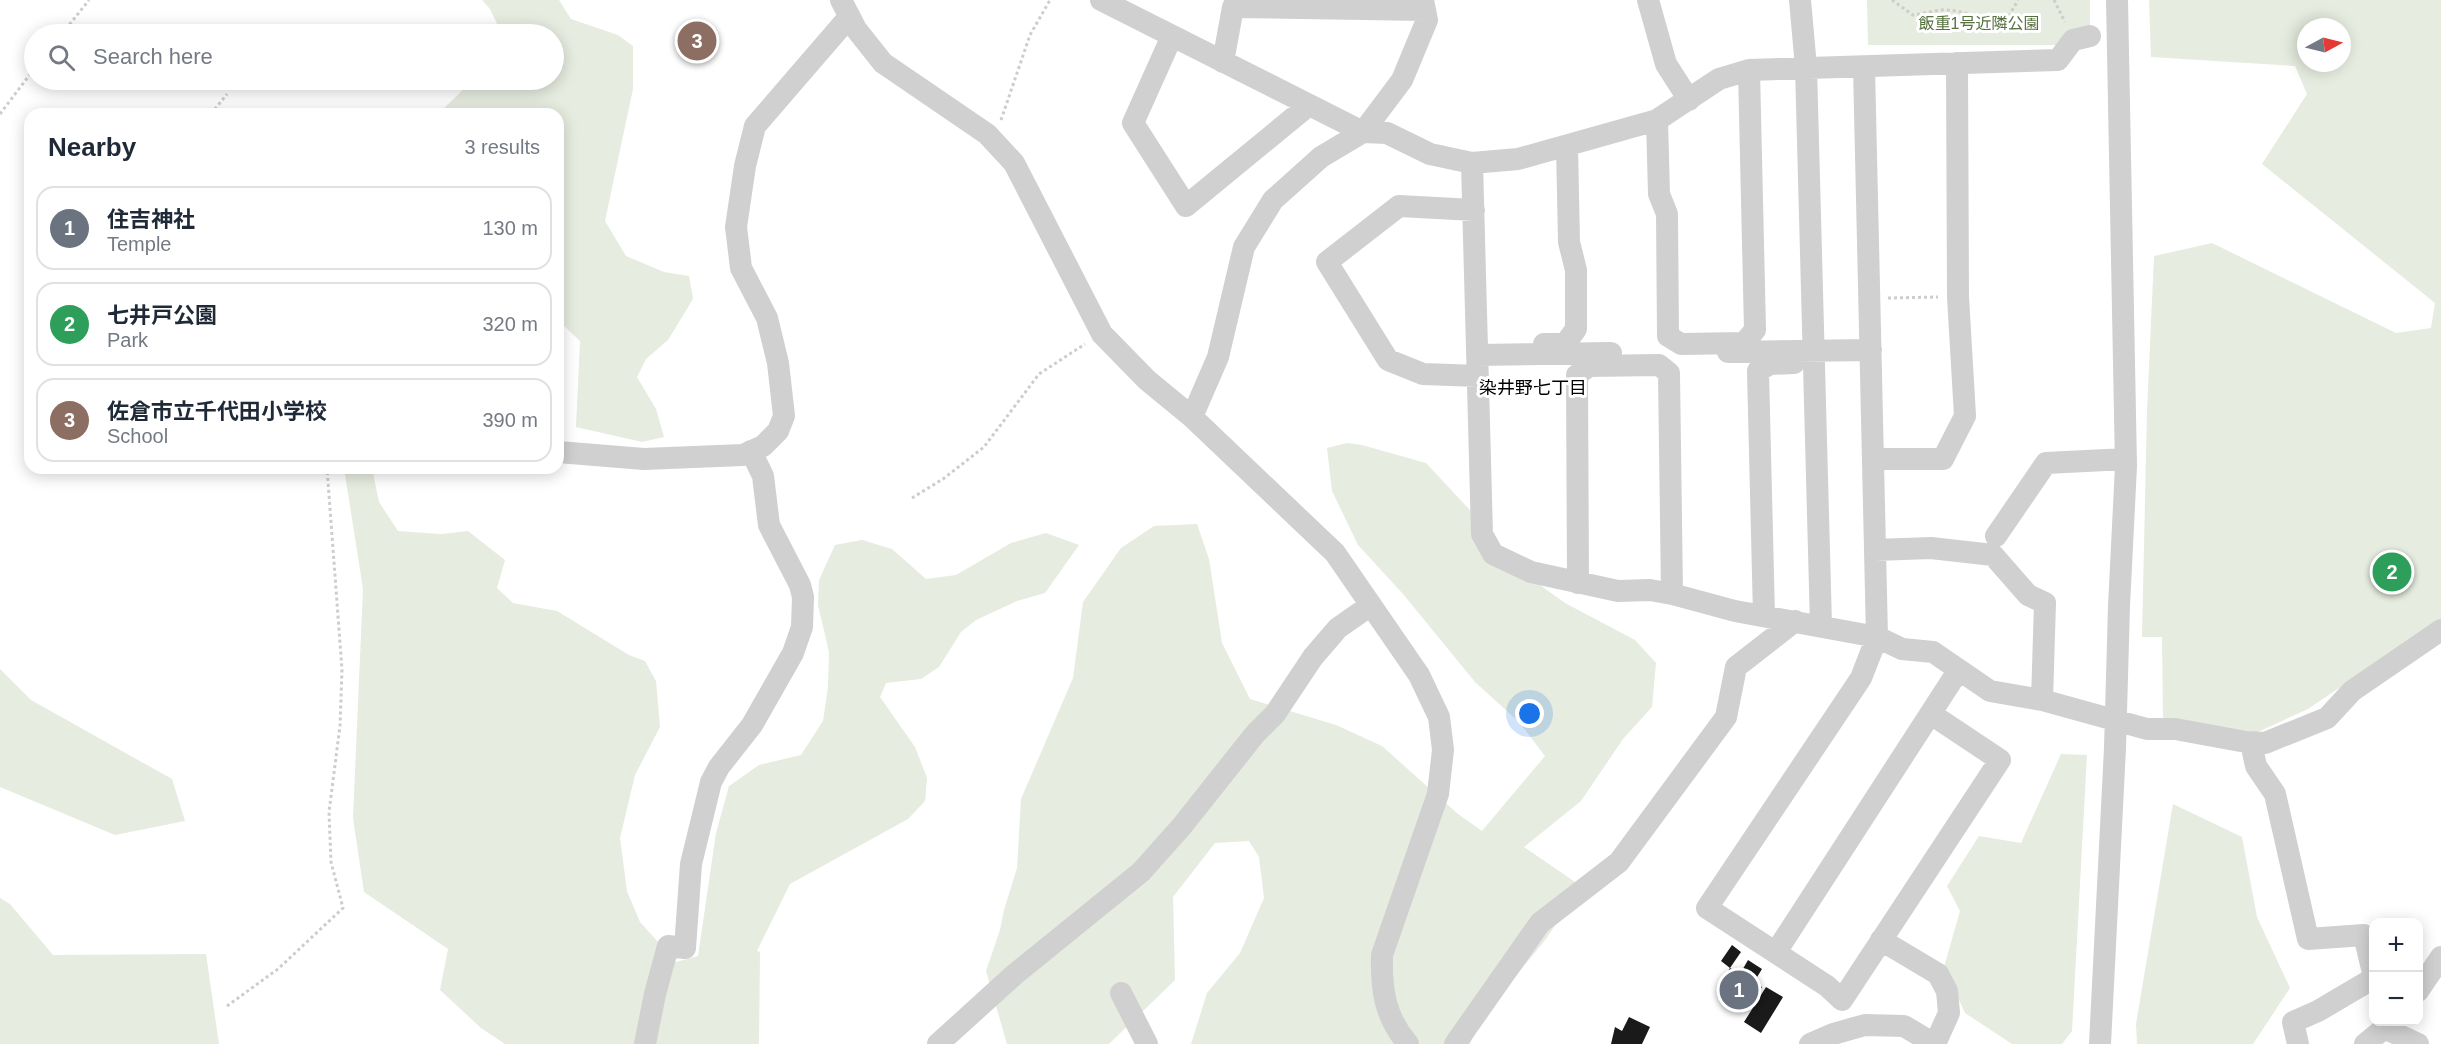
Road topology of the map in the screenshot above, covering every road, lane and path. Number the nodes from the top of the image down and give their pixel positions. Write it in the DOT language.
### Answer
graph roads {
  1 [pos="89,0"];
  2 [pos="1050,0"];
  3 [pos="1101,0"];
  4 [pos="1648,0"];
  5 [pos="1800,0"];
  6 [pos="1892,0"];
  7 [pos="2018,0"];
  8 [pos="2054,0"];
  9 [pos="2117,0"];
  10 [pos="1424,5"];
  11 [pos="845,9"];
  12 [pos="70,24"];
  13 [pos="1172,36"];
  14 [pos="2081,38"];
  15 [pos="1223,62"];
  16 [pos="1958,63"];
  17 [pos="1806,67"];
  18 [pos="1864,67"];
  19 [pos="1749,70"];
  20 [pos="24,82"];
  21 [pos="226,94"];
  22 [pos="1689,100"];
  23 [pos="1309,105"];
  24 [pos="216,108"];
  25 [pos="0,114"];
  26 [pos="1657,120"];
  27 [pos="1363,132"];
  28 [pos="994,141"];
  29 [pos="1567,146"];
  30 [pos="1472,163"];
  31 [pos="1474,210"];
  32 [pos="1958,297"];
  33 [pos="1869,298"];
  34 [pos="1102,334"];
  35 [pos="1871,355"];
  36 [pos="1812,357"];
  37 [pos="1478,359"];
  38 [pos="1192,417"];
  39 [pos="751,451"];
  40 [pos="564,452"];
  41 [pos="1873,459"];
  42 [pos="2126,459"];
  43 [pos="327,474"];
  44 [pos="912,498"];
  45 [pos="1996,536"];
  46 [pos="1875,550"];
  47 [pos="1578,583"];
  48 [pos="1672,594"];
  49 [pos="1371,605"];
  50 [pos="1764,616"];
  51 [pos="1795,621"];
  52 [pos="1821,626"];
  53 [pos="2441,630"];
  54 [pos="1877,637"];
  55 [pos="1958,671"];
  56 [pos="2042,700"];
  57 [pos="1931,714"];
  58 [pos="2252,742"];
  59 [pos="1881,940"];
  60 [pos="1776,952"];
  61 [pos="2441,957"];
  62 [pos="2372,972"];
  63 [pos="2369,979"];
  64 [pos="2423,984"];
  65 [pos="1121,993"];
  66 [pos="227,1006"];
  67 [pos="2387,1026"];
  68 [pos="2390,1026"];
  69 [pos="645,1044"];
  70 [pos="938,1044"];
  71 [pos="1147,1044"];
  72 [pos="1408,1044"];
  73 [pos="1455,1044"];
  74 [pos="1810,1044"];
  75 [pos="1934,1044"];
  76 [pos="2100,1044"];
  77 [pos="2298,1044"];
  78 [pos="2365,1044"];
  79 [pos="2418,1044"];
  1 -- 12 [label="path"];
  2 -- 28 [label="path"];
  3 -- 13 [label="street"];
  4 -- 22 [label="street"];
  5 -- 17 [label="street"];
  6 -- 7 [label="path"];
  8 -- 14 [label="path"];
  9 -- 42 [label="street"];
  10 -- 15 [label="street"];
  10 -- 27 [label="street"];
  11 -- 28 [label="street"];
  11 -- 39 [label="street"];
  13 -- 15 [label="street"];
  13 -- 23 [label="street"];
  14 -- 16 [label="street"];
  15 -- 23 [label="street"];
  16 -- 18 [label="street"];
  16 -- 32 [label="street"];
  17 -- 18 [label="street"];
  17 -- 19 [label="street"];
  17 -- 36 [label="street"];
  18 -- 33 [label="street"];
  19 -- 22 [label="street"];
  19 -- 26 [label="street"];
  20 -- 25 [label="path"];
  21 -- 24 [label="path"];
  22 -- 26 [label="street"];
  23 -- 27 [label="street"];
  26 -- 29 [label="street"];
  27 -- 30 [label="street"];
  27 -- 38 [label="street"];
  28 -- 34 [label="street"];
  29 -- 30 [label="street"];
  29 -- 37 [label="street"];
  30 -- 31 [label="street"];
  31 -- 37 [label="street"];
  31 -- 37 [label="street"];
  32 -- 33 [label="path"];
  32 -- 41 [label="street"];
  33 -- 35 [label="street"];
  34 -- 38 [label="street"];
  34 -- 44 [label="path"];
  35 -- 36 [label="street"];
  35 -- 41 [label="street"];
  36 -- 37 [label="street"];
  36 -- 50 [label="street"];
  36 -- 52 [label="street"];
  37 -- 47 [label="street"];
  38 -- 49 [label="street"];
  39 -- 40 [label="street"];
  39 -- 69 [label="street"];
  41 -- 46 [label="street"];
  42 -- 45 [label="street"];
  42 -- 76 [label="street"];
  43 -- 66 [label="path"];
  46 -- 54 [label="street"];
  46 -- 56 [label="street"];
  47 -- 48 [label="street"];
  47 -- 48 [label="street"];
  48 -- 50 [label="street"];
  49 -- 70 [label="street"];
  49 -- 72 [label="street"];
  50 -- 51 [label="street"];
  51 -- 52 [label="street"];
  51 -- 73 [label="street"];
  52 -- 54 [label="street"];
  53 -- 58 [label="street"];
  54 -- 55 [label="street"];
  54 -- 60 [label="street"];
  55 -- 56 [label="street"];
  55 -- 57 [label="street"];
  56 -- 58 [label="street"];
  57 -- 59 [label="street"];
  57 -- 60 [label="street"];
  58 -- 62 [label="street"];
  59 -- 60 [label="street"];
  59 -- 75 [label="street"];
  61 -- 64 [label="street"];
  63 -- 77 [label="street"];
  65 -- 71 [label="street"];
  67 -- 78 [label="street"];
  68 -- 79 [label="street"];
  74 -- 75 [label="street"];
}
